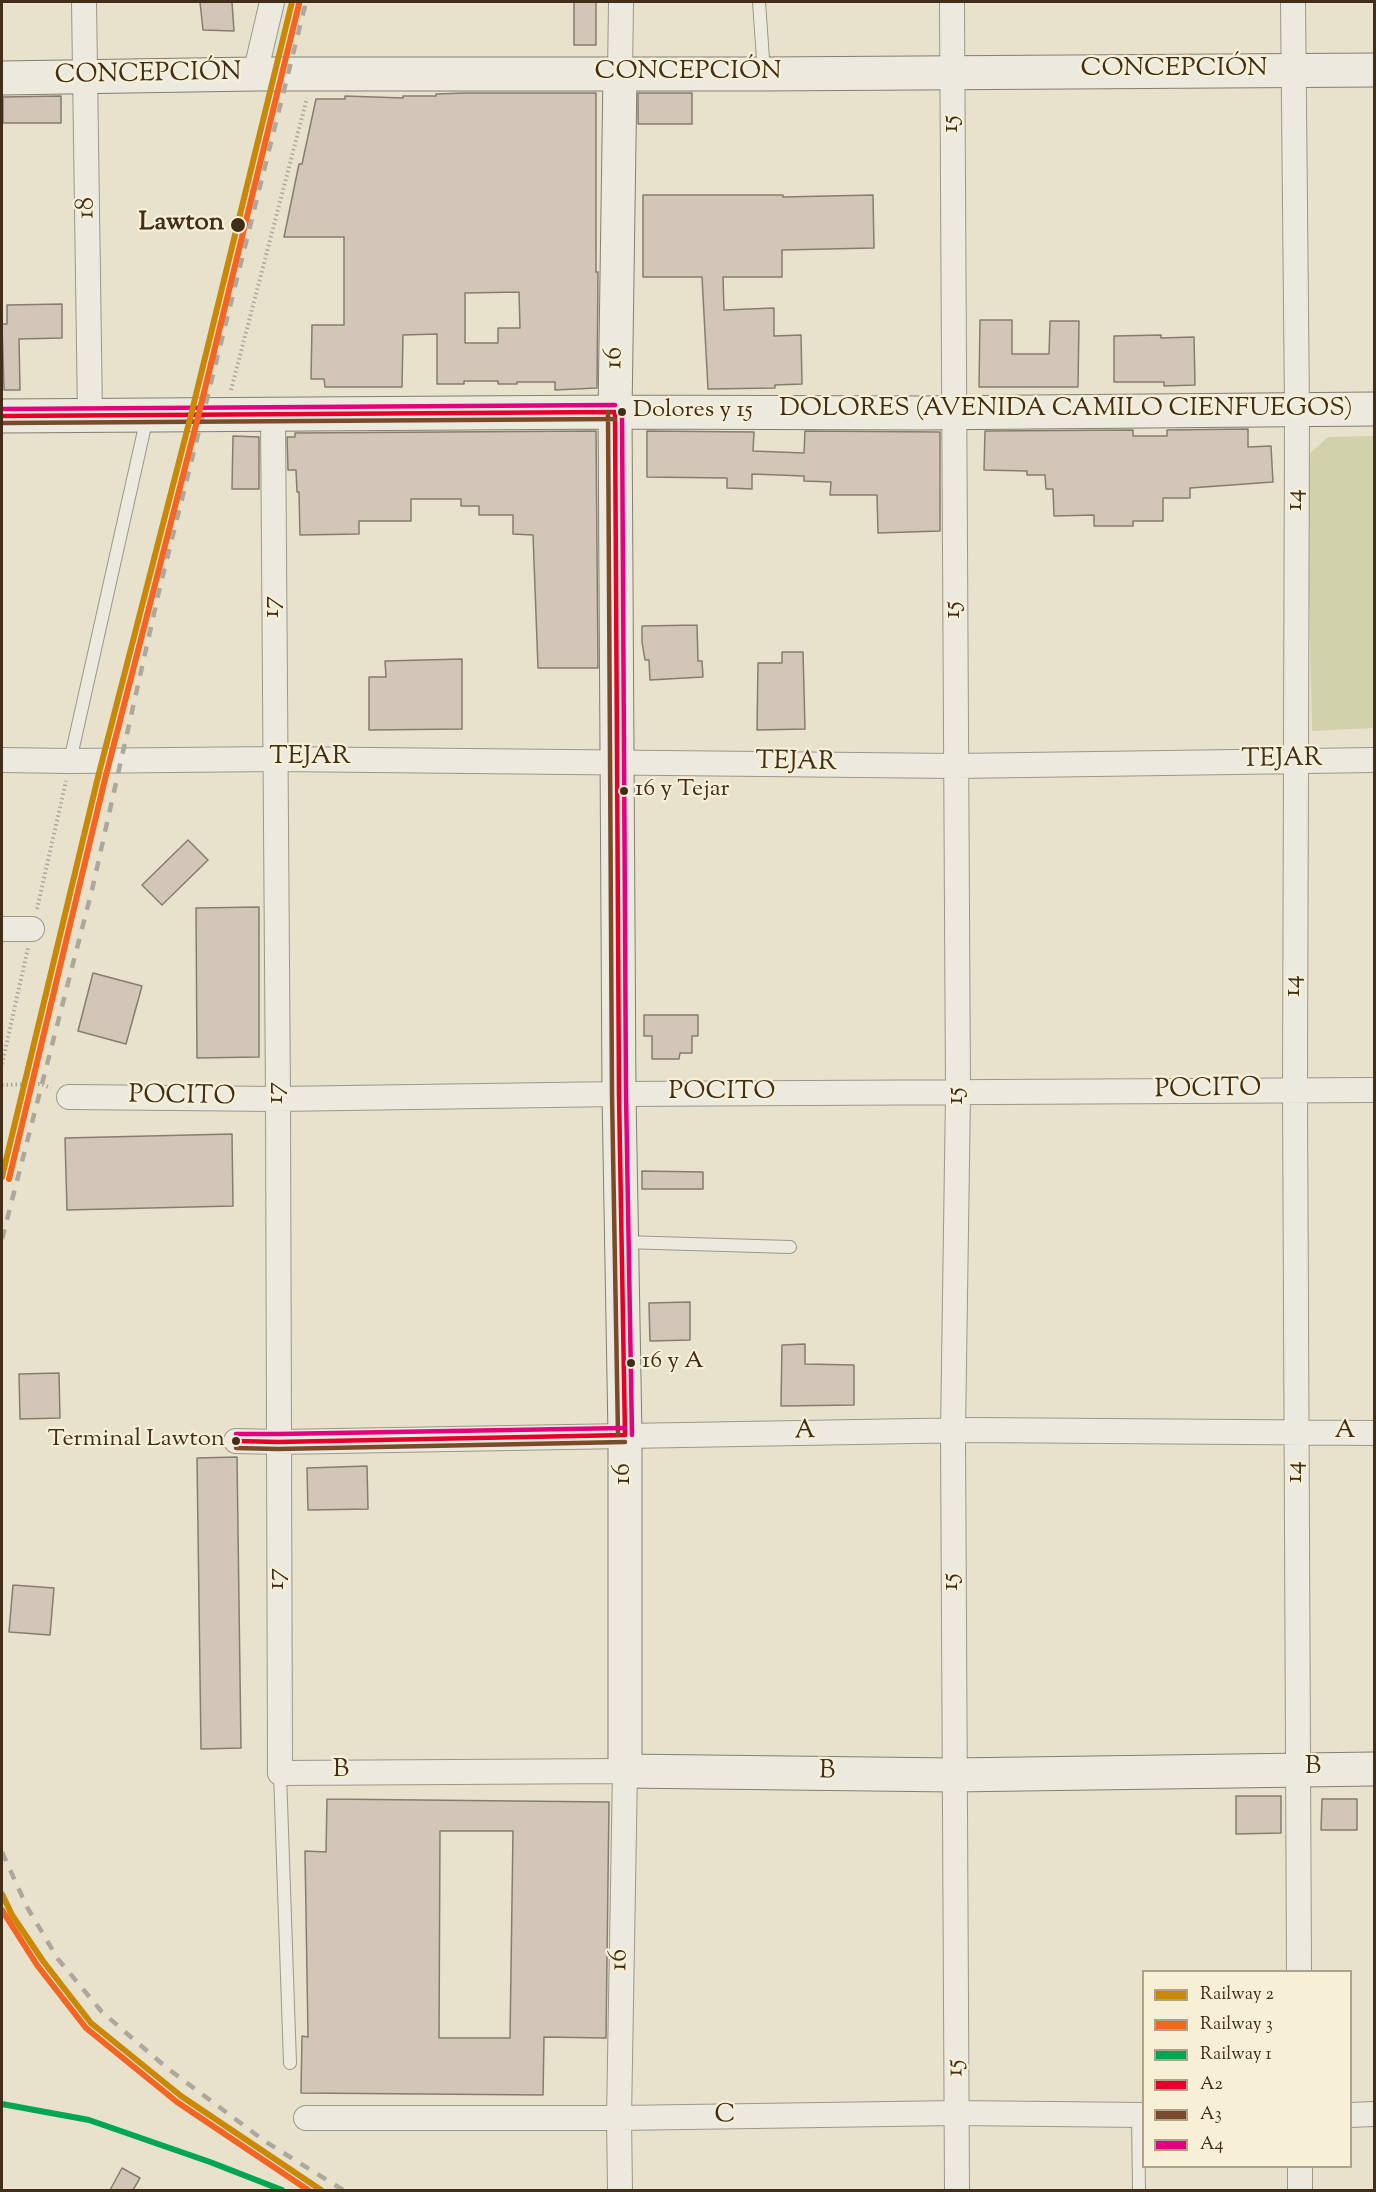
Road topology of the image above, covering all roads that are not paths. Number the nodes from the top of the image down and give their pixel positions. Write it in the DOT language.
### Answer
graph roads {
  1 [pos="84,2"];
  2 [pos="272,2"];
  3 [pos="621,2"];
  4 [pos="759,2"];
  5 [pos="952,2"];
  6 [pos="1293,2"];
  7 [pos="1294,70"];
  8 [pos="1374,70"];
  9 [pos="952,73"];
  10 [pos="255,74"];
  11 [pos="620,74"];
  12 [pos="764,74"];
  13 [pos="2,78"];
  14 [pos="86,78"];
  15 [pos="1374,409"];
  16 [pos="1298,410"];
  17 [pos="615,412"];
  18 [pos="954,412"];
  19 [pos="273,414"];
  20 [pos="90,415"];
  21 [pos="147,415"];
  22 [pos="2,416"];
  23 [pos="275,759"];
  24 [pos="2,760"];
  25 [pos="1296,760"];
  26 [pos="1374,760"];
  27 [pos="70,761"];
  28 [pos="616,762"];
  29 [pos="956,766"];
  30 [pos="2,929"];
  31 [pos="32,929"];
  32 [pos="1374,1090"];
  33 [pos="1295,1091"];
  34 [pos="619,1094"];
  35 [pos="958,1094"];
  36 [pos="69,1097"];
  37 [pos="278,1099"];
  38 [pos="621,1242"];
  39 [pos="790,1247"];
  40 [pos="953,1432"];
  41 [pos="1297,1433"];
  42 [pos="1374,1433"];
  43 [pos="625,1435"];
  44 [pos="236,1441"];
  45 [pos="278,1442"];
  46 [pos="1297,1769"];
  47 [pos="1374,1769"];
  48 [pos="625,1771"];
  49 [pos="280,1773"];
  50 [pos="954,1775"];
  51 [pos="1299,1970"];
  52 [pos="290,2063"];
  53 [pos="957,2113"];
  54 [pos="1374,2114"];
  55 [pos="1141,2115"];
  56 [pos="1352,2115"];
  57 [pos="306,2118"];
  58 [pos="619,2118"];
  59 [pos="1300,2168"];
  60 [pos="620,2190"];
  61 [pos="957,2190"];
  62 [pos="1139,2190"];
  63 [pos="1300,2190"];
  1 -- 14 [label="street, 18"];
  2 -- 10 [label="street"];
  3 -- 11 [label="street, 16"];
  4 -- 12 [label="lane"];
  5 -- 9 [label="street, 15"];
  6 -- 7 [label="street, 14"];
  7 -- 8 [label="street, CONCEPCIÓN"];
  7 -- 9 [label="street, CONCEPCIÓN"];
  7 -- 16 [label="street, 14"];
  9 -- 12 [label="street, CONCEPCIÓN"];
  9 -- 18 [label="street, 15"];
  10 -- 11 [label="street, CONCEPCIÓN"];
  10 -- 14 [label="street, CONCEPCIÓN"];
  11 -- 12 [label="street, CONCEPCIÓN"];
  11 -- 17 [label="street, 16"];
  13 -- 14 [label="street, CONCEPCIÓN"];
  14 -- 20 [label="street, 18"];
  15 -- 16 [label="street, DOLORES (AVENIDA CAMILO CIENFUEGOS)"];
  16 -- 18 [label="street, DOLORES (AVENIDA CAMILO CIENFUEGOS)"];
  16 -- 25 [label="street, 14"];
  17 -- 18 [label="street, DOLORES (AVENIDA CAMILO CIENFUEGOS)"];
  17 -- 19 [label="street, DOLORES (AVENIDA CAMILO CIENFUEGOS)"];
  17 -- 28 [label="street, 16"];
  18 -- 29 [label="street, 15"];
  19 -- 21 [label="street, DOLORES (AVENIDA CAMILO CIENFUEGOS)"];
  19 -- 23 [label="street, 17"];
  20 -- 21 [label="street, DOLORES (AVENIDA CAMILO CIENFUEGOS)"];
  20 -- 22 [label="street, DOLORES (AVENIDA CAMILO CIENFUEGOS)"];
  21 -- 27 [label="lane"];
  23 -- 27 [label="street, TEJAR"];
  23 -- 28 [label="street, TEJAR"];
  23 -- 37 [label="street, 17"];
  24 -- 27 [label="street, TEJAR"];
  25 -- 26 [label="street, TEJAR"];
  25 -- 29 [label="street, TEJAR"];
  25 -- 33 [label="street, 14"];
  28 -- 29 [label="street, TEJAR"];
  28 -- 34 [label="street, 16"];
  29 -- 35 [label="street, 15"];
  30 -- 31 [label="street"];
  32 -- 33 [label="street, POCITO"];
  33 -- 35 [label="street, POCITO"];
  33 -- 41 [label="street, 14"];
  34 -- 35 [label="street, POCITO"];
  34 -- 37 [label="street, POCITO"];
  34 -- 38 [label="street, 16"];
  35 -- 40 [label="street, 15"];
  36 -- 37 [label="street, POCITO"];
  37 -- 45 [label="street, 17"];
  38 -- 39 [label="lane"];
  38 -- 43 [label="street, 16"];
  40 -- 41 [label="street, A"];
  40 -- 43 [label="street, A"];
  40 -- 50 [label="street, 15"];
  41 -- 42 [label="street, A"];
  41 -- 46 [label="street, 14"];
  43 -- 45 [label="street, A"];
  43 -- 48 [label="street, 16"];
  44 -- 45 [label="street, A"];
  45 -- 49 [label="street, 17"];
  46 -- 47 [label="street, B"];
  46 -- 50 [label="street, B"];
  46 -- 51 [label="street, 14"];
  48 -- 49 [label="street, B"];
  48 -- 50 [label="street, B"];
  48 -- 58 [label="street, 16"];
  49 -- 52 [label="lane"];
  50 -- 53 [label="street, 15"];
  53 -- 55 [label="street, C"];
  53 -- 58 [label="street, C"];
  53 -- 61 [label="street, 15"];
  54 -- 56 [label="street"];
  55 -- 62 [label="lane"];
  57 -- 58 [label="street, C"];
  58 -- 60 [label="street, 16"];
  59 -- 63 [label="street"];
}
